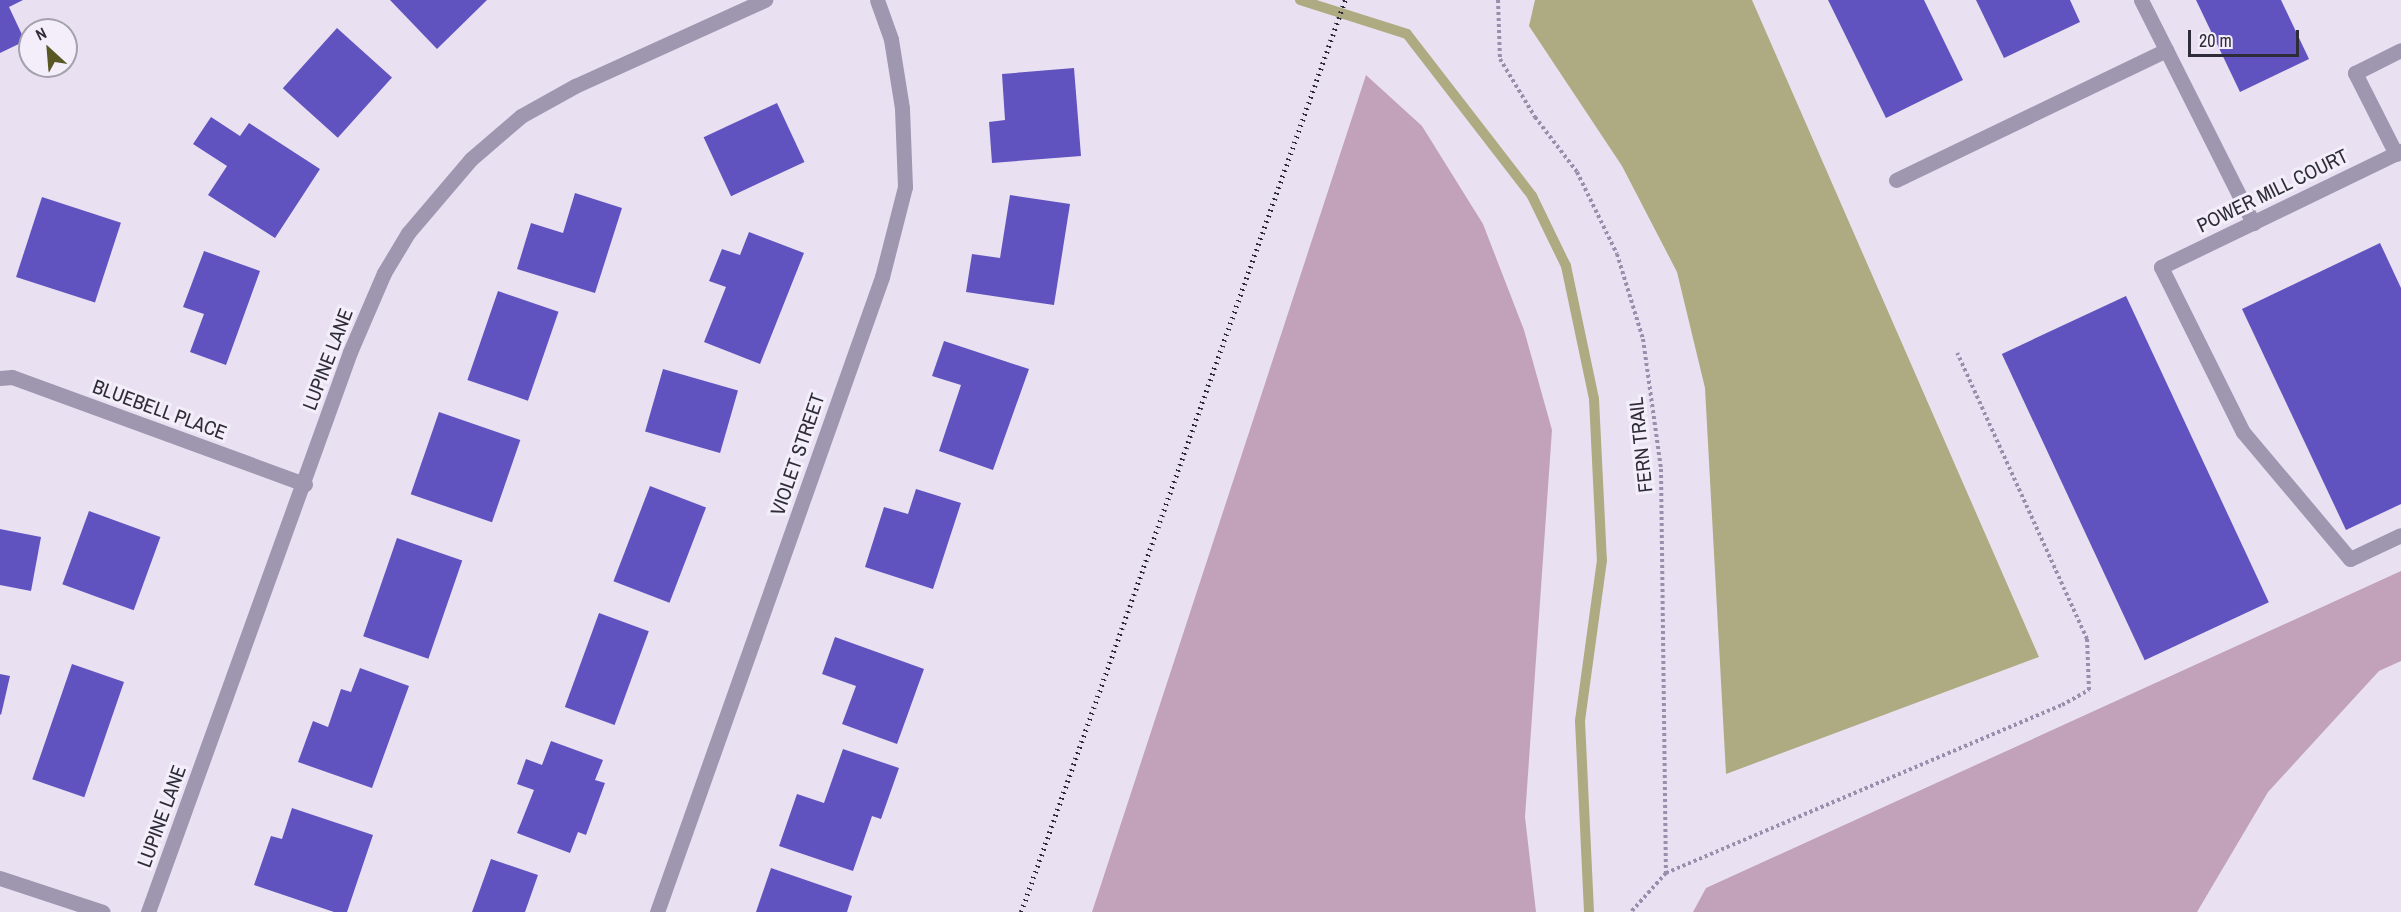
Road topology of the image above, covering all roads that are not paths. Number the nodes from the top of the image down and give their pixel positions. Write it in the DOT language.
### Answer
graph roads {
  1 [pos="765,0"];
  2 [pos="877,0"];
  3 [pos="2141,0"];
  4 [pos="2166,50"];
  5 [pos="2401,50"];
  6 [pos="2398,153"];
  7 [pos="1896,180"];
  8 [pos="2253,223"];
  9 [pos="0,378"];
  10 [pos="304,484"];
  11 [pos="2401,535"];
  12 [pos="0,878"];
  13 [pos="103,912"];
  14 [pos="148,912"];
  15 [pos="657,912"];
  1 -- 10 [label="street, LUPINE LANE"];
  2 -- 15 [label="street, VIOLET STREET"];
  3 -- 4 [label="street"];
  4 -- 7 [label="street"];
  4 -- 8 [label="street"];
  5 -- 6 [label="street"];
  6 -- 8 [label="street, POWER MILL COURT"];
  8 -- 11 [label="street, POWER MILL COURT"];
  9 -- 10 [label="street, BLUEBELL PLACE"];
  10 -- 14 [label="street, LUPINE LANE"];
  12 -- 13 [label="street"];
}
